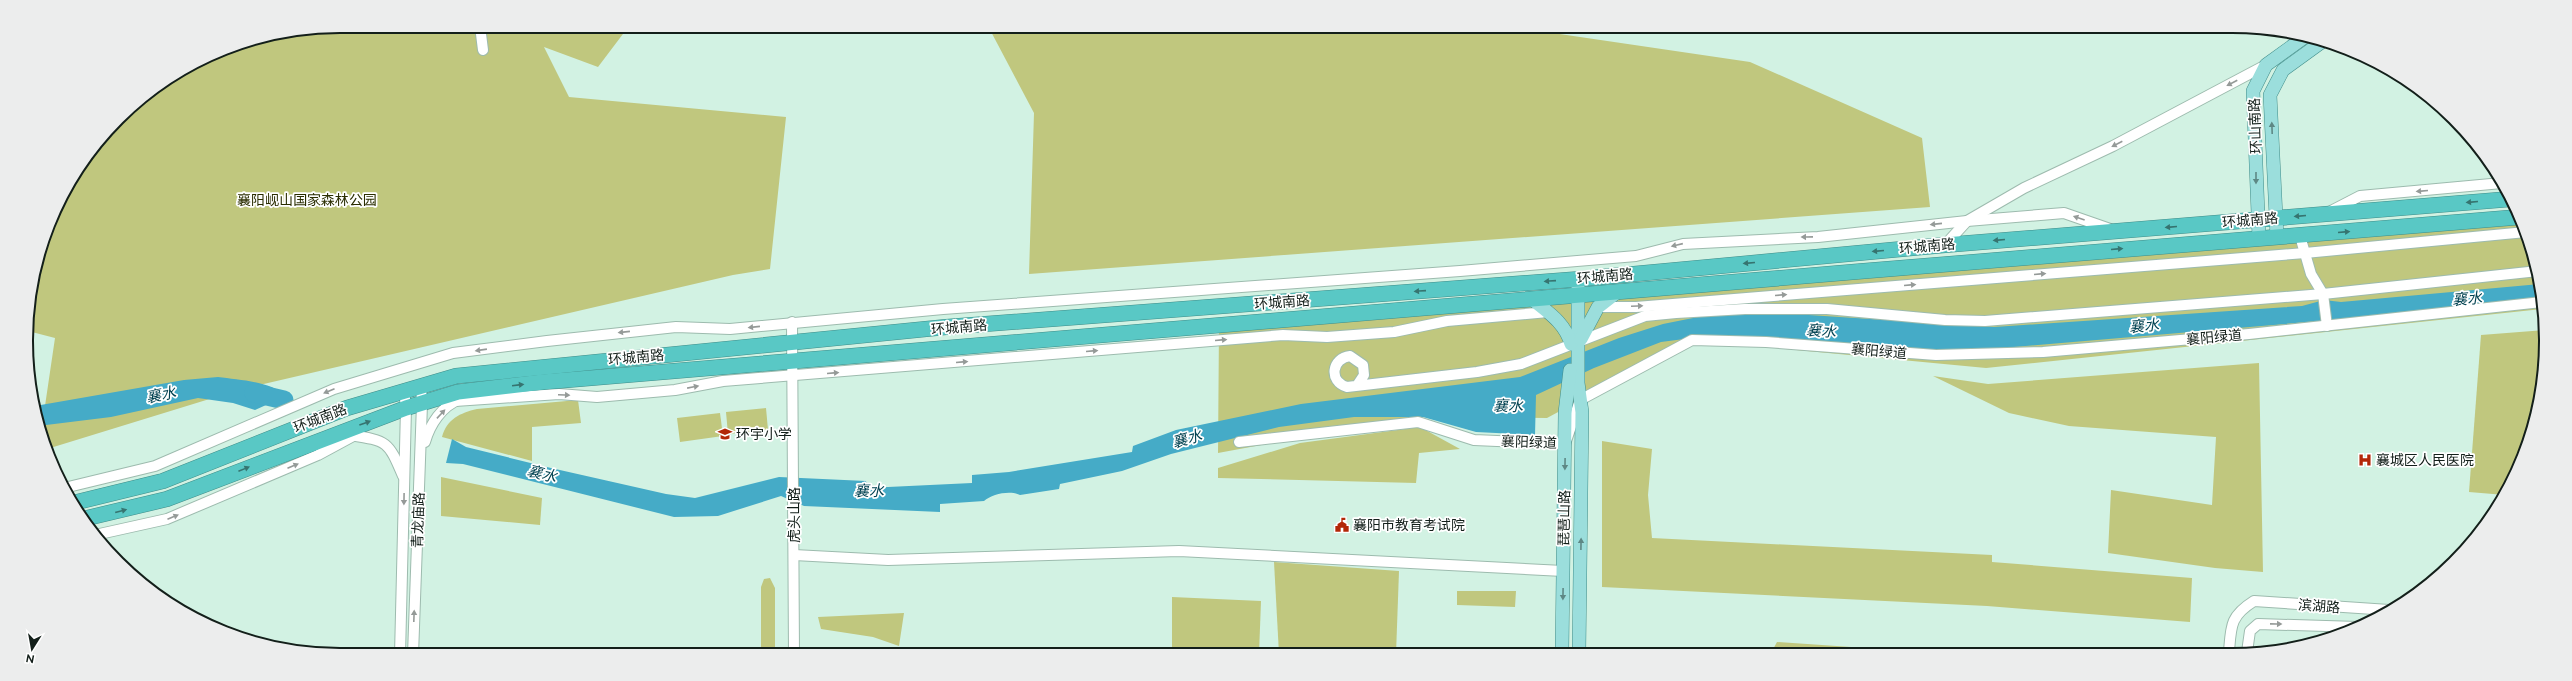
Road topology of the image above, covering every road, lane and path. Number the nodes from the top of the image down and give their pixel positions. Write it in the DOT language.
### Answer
graph roads {
  1 [pos="481,33"];
  2 [pos="2299,41"];
  3 [pos="2317,45"];
  4 [pos="483,50"];
  5 [pos="2266,64"];
  6 [pos="2496,184"];
  7 [pos="2505,200"];
  8 [pos="2326,214"];
  9 [pos="2275,218"];
  10 [pos="2513,218"];
  11 [pos="2257,220"];
  12 [pos="1967,221"];
  13 [pos="2116,231"];
  14 [pos="2520,233"];
  15 [pos="2300,236"];
  16 [pos="2277,237"];
  17 [pos="2259,238"];
  18 [pos="1945,244"];
  19 [pos="2305,253"];
  20 [pos="1576,261"];
  21 [pos="1565,262"];
  22 [pos="2531,272"];
  23 [pos="1572,279"];
  24 [pos="1616,293"];
  25 [pos="2323,294"];
  26 [pos="1574,297"];
  27 [pos="1533,300"];
  28 [pos="2536,303"];
  29 [pos="1598,307"];
  30 [pos="1548,312"];
  31 [pos="792,322"];
  32 [pos="2327,325"];
  33 [pos="793,342"];
  34 [pos="1575,343"];
  35 [pos="793,360"];
  36 [pos="794,376"];
  37 [pos="1574,383"];
  38 [pos="1358,384"];
  39 [pos="421,385"];
  40 [pos="487,388"];
  41 [pos="404,390"];
  42 [pos="1580,400"];
  43 [pos="455,401"];
  44 [pos="422,404"];
  45 [pos="406,408"];
  46 [pos="338,433"];
  47 [pos="355,435"];
  48 [pos="1239,442"];
  49 [pos="1565,444"];
  50 [pos="420,462"];
  51 [pos="404,478"];
  52 [pos="70,487"];
  53 [pos="79,502"];
  54 [pos="90,517"];
  55 [pos="101,534"];
  56 [pos="794,555"];
  57 [pos="1563,571"];
  58 [pos="2380,609"];
  59 [pos="2347,626"];
  60 [pos="2247,647"];
  61 [pos="400,648"];
  62 [pos="413,648"];
  63 [pos="794,648"];
  64 [pos="1562,648"];
  65 [pos="1580,648"];
  66 [pos="2229,648"];
  1 -- 4 [label="street"];
  2 -- 5 [label="main road, 环山南路"];
  9 -- 3 [label="main road, 环山南路, one-way"];
  5 -- 11 [label="main road, 环山南路, one-way"];
  5 -- 12 [label="street, one-way"];
  6 -- 8 [label="street, one-way"];
  7 -- 8 [label="highway, 环城南路, one-way"];
  8 -- 9 [label="highway, 环城南路, one-way"];
  9 -- 11 [label="highway, 环城南路"];
  9 -- 16 [label="main road, 环山南路"];
  15 -- 10 [label="highway, 环城南路, one-way"];
  11 -- 13 [label="highway, 环城南路, one-way"];
  11 -- 17 [label="main road, 环山南路"];
  13 -- 12 [label="street, one-way"];
  12 -- 18 [label="street"];
  12 -- 20 [label="street, one-way"];
  13 -- 18 [label="highway, 环城南路, one-way"];
  14 -- 19 [label="street"];
  15 -- 16 [label="highway, 环城南路"];
  15 -- 19 [label="street"];
  16 -- 17 [label="highway, 环城南路"];
  24 -- 17 [label="highway, 环城南路, one-way"];
  18 -- 23 [label="highway, 环城南路, one-way"];
  19 -- 25 [label="street"];
  29 -- 19 [label="street, one-way"];
  20 -- 21 [label="street"];
  20 -- 23 [label="street"];
  21 -- 23 [label="street"];
  21 -- 31 [label="street"];
  22 -- 25 [label="street"];
  23 -- 26 [label="main road"];
  23 -- 33 [label="highway, 环城南路, one-way"];
  24 -- 26 [label="highway, 环城南路"];
  24 -- 29 [label="main road"];
  25 -- 32 [label="street"];
  25 -- 34 [label="street"];
  26 -- 27 [label="highway, 环城南路"];
  26 -- 34 [label="main road"];
  27 -- 30 [label="main road"];
  27 -- 35 [label="highway, 环城南路"];
  28 -- 32 [label="street, 襄阳绿道"];
  29 -- 34 [label="main road"];
  30 -- 34 [label="main road"];
  36 -- 30 [label="street, one-way"];
  31 -- 33 [label="street, 虎头山路"];
  31 -- 52 [label="street, one-way"];
  32 -- 42 [label="street, 襄阳绿道"];
  33 -- 35 [label="street, 虎头山路"];
  33 -- 39 [label="highway, 环城南路"];
  34 -- 37 [label="main road"];
  34 -- 38 [label="street"];
  35 -- 36 [label="street, 虎头山路"];
  40 -- 35 [label="highway, 环城南路, one-way"];
  43 -- 36 [label="street, one-way"];
  36 -- 56 [label="street, 虎头山路"];
  37 -- 42 [label="main road, 琵琶山路"];
  37 -- 49 [label="main road, 琵琶山路"];
  39 -- 41 [label="highway, 环城南路"];
  39 -- 44 [label="street, 青龙庙路"];
  40 -- 43 [label="street"];
  40 -- 44 [label="highway, 环城南路"];
  41 -- 45 [label="street, 青龙庙路"];
  41 -- 53 [label="highway, 环城南路"];
  42 -- 49 [label="street, 襄阳绿道"];
  65 -- 42 [label="main road, 琵琶山路, one-way"];
  50 -- 43 [label="street, one-way"];
  44 -- 45 [label="highway, 环城南路"];
  44 -- 50 [label="street, 青龙庙路"];
  46 -- 45 [label="highway, 环城南路, one-way"];
  45 -- 51 [label="street, 青龙庙路"];
  46 -- 47 [label="street"];
  54 -- 46 [label="highway, 环城南路, one-way"];
  47 -- 51 [label="street"];
  55 -- 47 [label="street, one-way"];
  48 -- 49 [label="street, 襄阳绿道"];
  49 -- 57 [label="main road, 琵琶山路, one-way"];
  62 -- 50 [label="street, 青龙庙路, one-way"];
  51 -- 61 [label="street, 青龙庙路, one-way"];
  56 -- 57 [label="street"];
  56 -- 63 [label="street, 虎头山路"];
  57 -- 64 [label="main road, 琵琶山路, one-way"];
  58 -- 66 [label="street, 滨湖路"];
  60 -- 59 [label="street, 滨湖路, one-way"];
}
